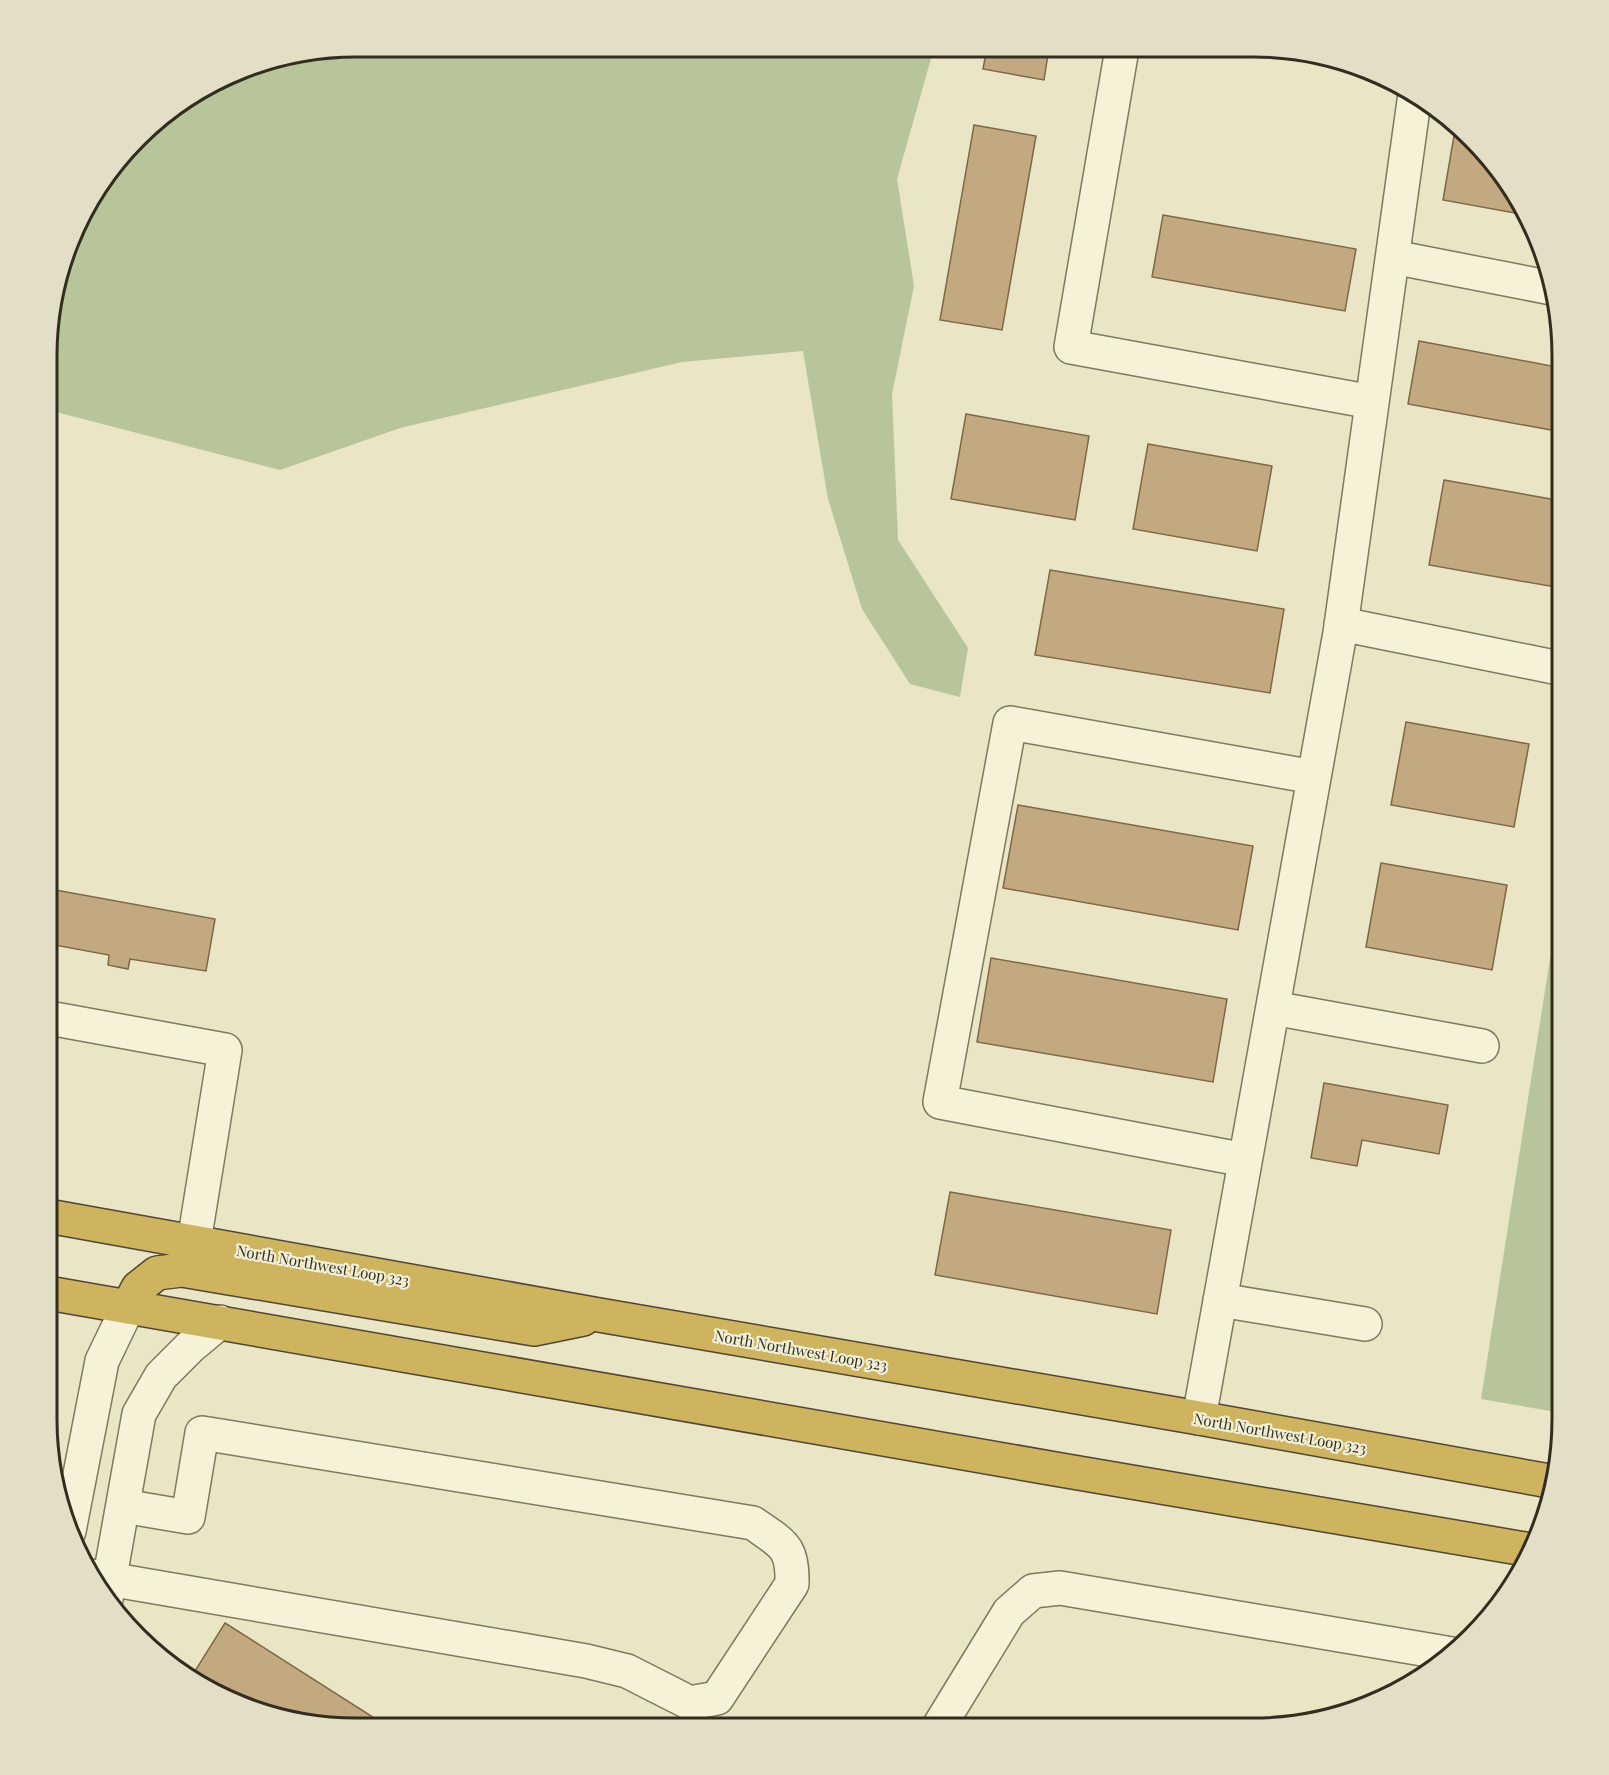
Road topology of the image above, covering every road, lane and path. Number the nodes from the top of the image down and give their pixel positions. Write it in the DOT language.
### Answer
graph roads {
  1 [pos="1121,57"];
  2 [pos="1415,104"];
  3 [pos="1393,257"];
  4 [pos="1544,286"];
  5 [pos="1372,402"];
  6 [pos="1341,624"];
  7 [pos="1552,667"];
  8 [pos="1314,777"];
  9 [pos="1273,1008"];
  10 [pos="57,1019"];
  11 [pos="1482,1047"];
  12 [pos="1245,1160"];
  13 [pos="57,1218"];
  14 [pos="194,1242"];
  15 [pos="57,1295"];
  16 [pos="1220,1300"];
  17 [pos="128,1307"];
  18 [pos="599,1315"];
  19 [pos="220,1322"];
  20 [pos="1365,1324"];
  21 [pos="1199,1418"];
  22 [pos="1545,1480"];
  23 [pos="123,1506"];
  24 [pos="72,1513"];
  25 [pos="1522,1548"];
  26 [pos="104,1580"];
  27 [pos="108,1586"];
  28 [pos="1440,1652"];
  29 [pos="944,1718"];
  1 -- 5 [label="lane"];
  2 -- 3 [label="lane"];
  3 -- 4 [label="lane"];
  3 -- 5 [label="lane"];
  5 -- 6 [label="lane"];
  6 -- 7 [label="lane"];
  6 -- 8 [label="lane"];
  8 -- 9 [label="lane"];
  8 -- 12 [label="lane"];
  9 -- 11 [label="lane"];
  9 -- 12 [label="lane"];
  10 -- 14 [label="lane"];
  12 -- 16 [label="lane"];
  13 -- 14 [label="highway, North Northwest Loop 323"];
  14 -- 18 [label="highway, North Northwest Loop 323"];
  15 -- 17 [label="highway"];
  16 -- 20 [label="lane"];
  16 -- 21 [label="lane"];
  17 -- 18 [label="highway"];
  17 -- 19 [label="highway"];
  17 -- 24 [label="lane"];
  18 -- 21 [label="highway, North Northwest Loop 323"];
  19 -- 23 [label="lane"];
  19 -- 25 [label="highway"];
  21 -- 22 [label="highway, North Northwest Loop 323"];
  23 -- 26 [label="lane"];
  23 -- 27 [label="lane"];
  28 -- 29 [label="lane"];
}
